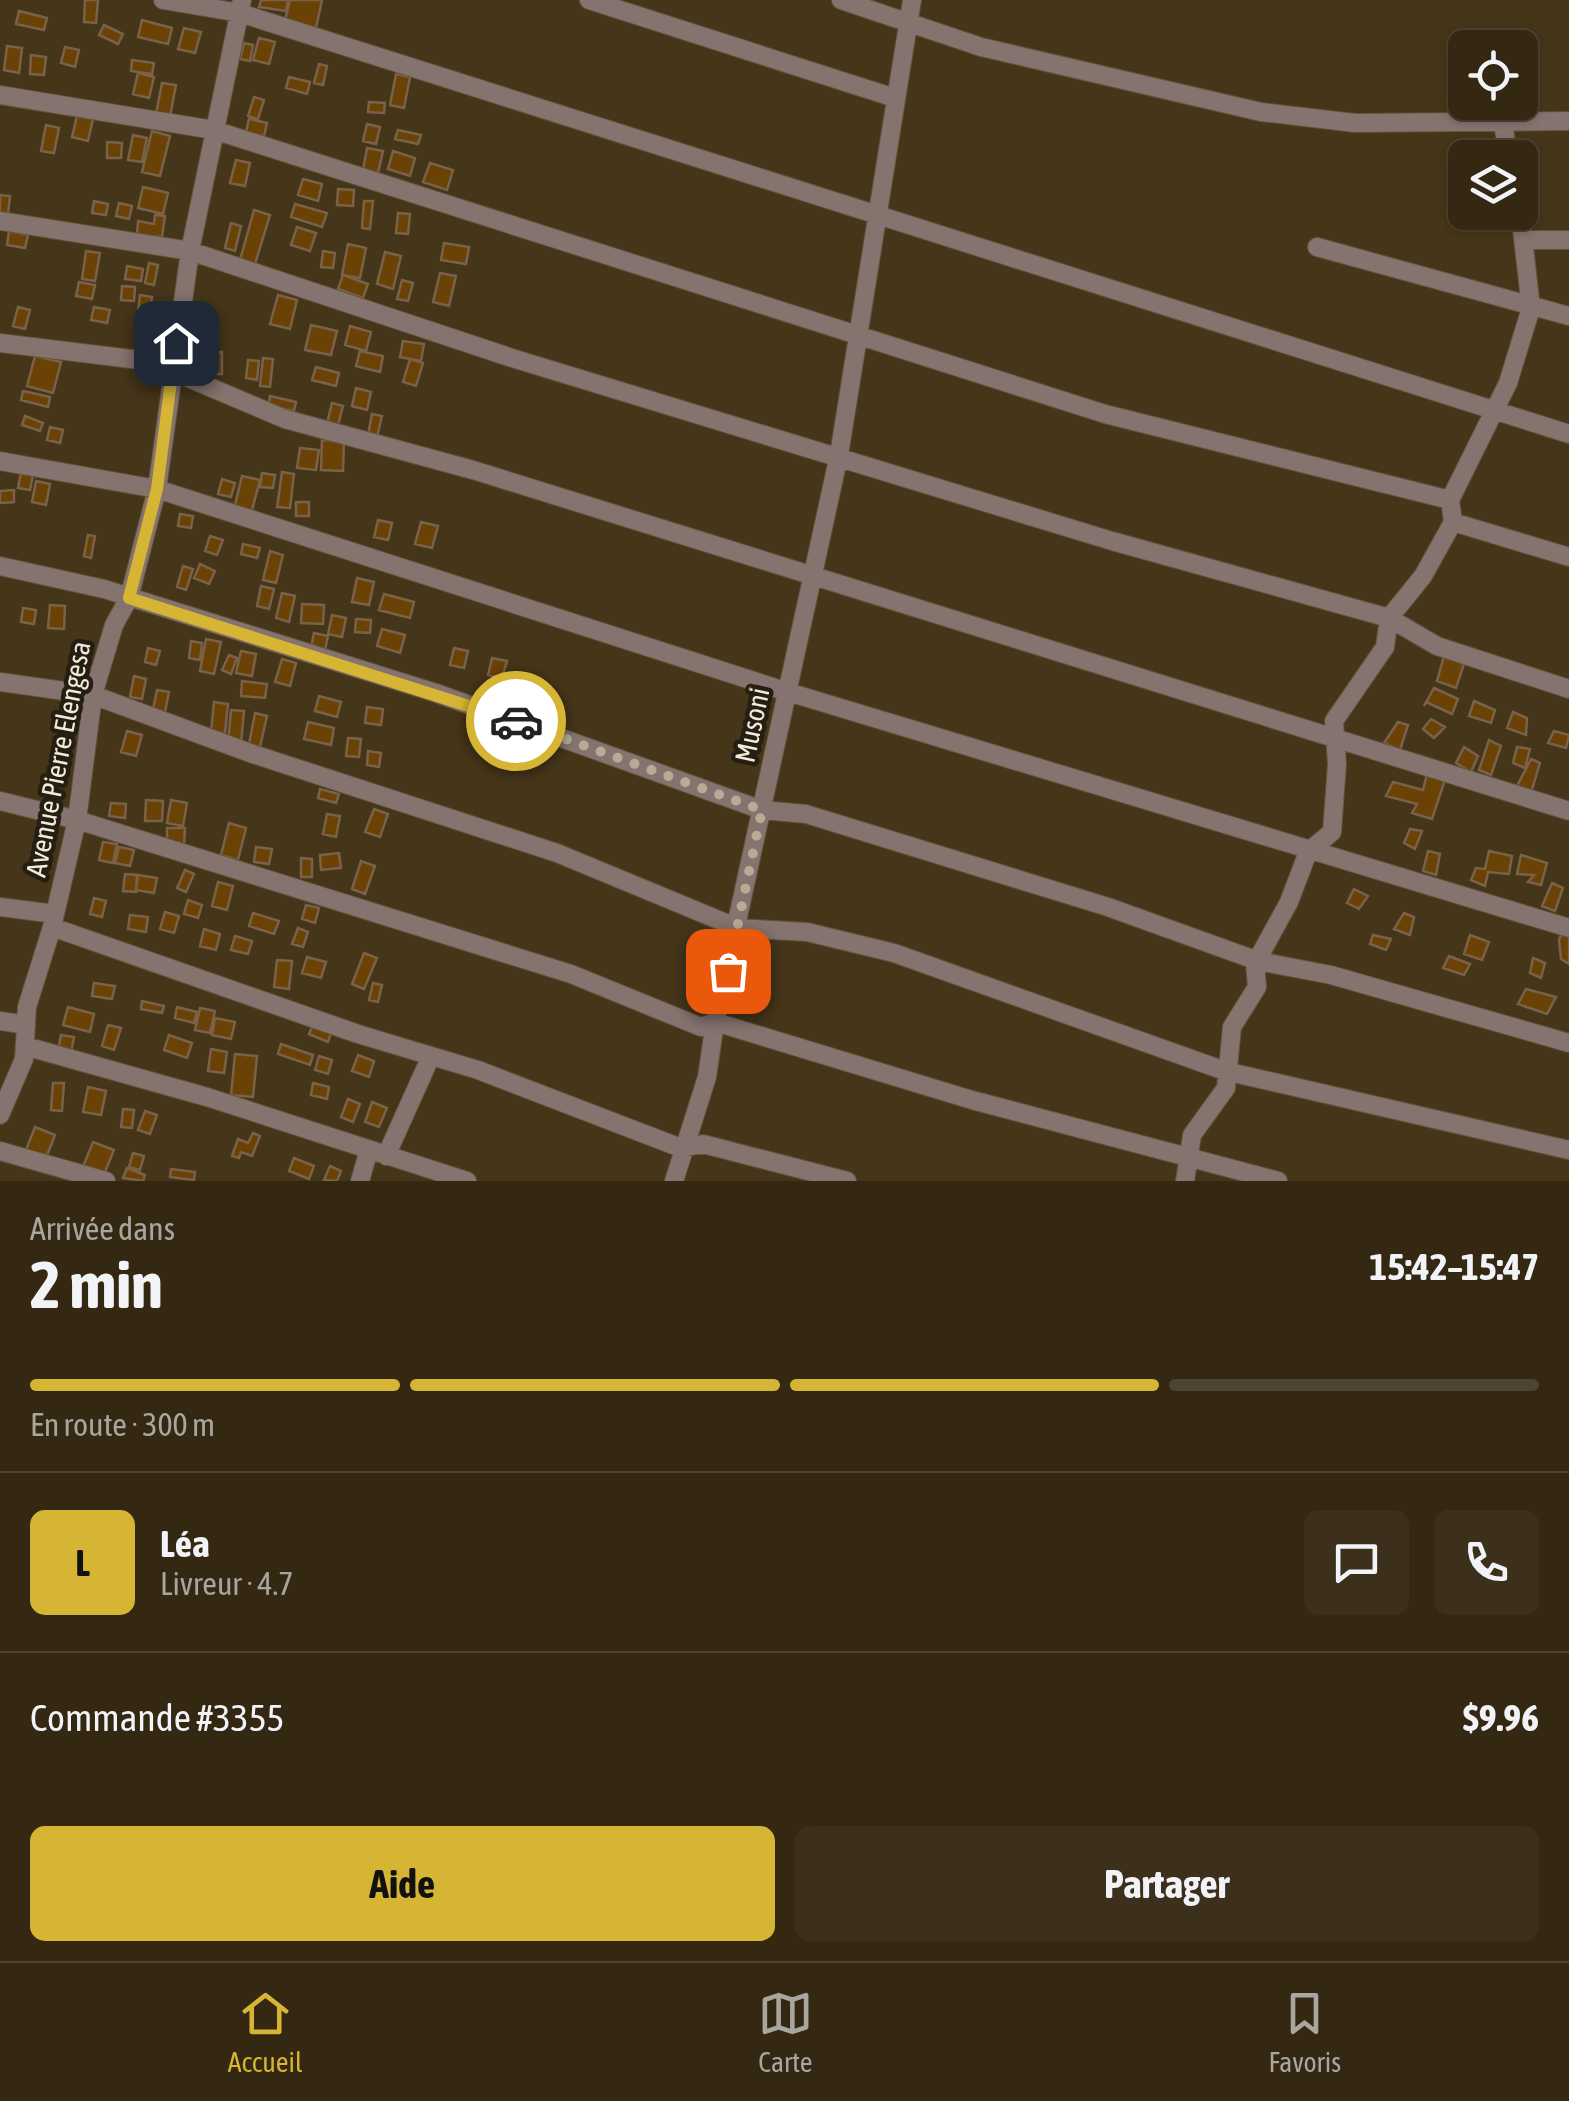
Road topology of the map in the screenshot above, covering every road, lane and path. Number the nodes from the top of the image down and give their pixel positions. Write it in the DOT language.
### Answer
graph roads {
  1 [pos="163,0"];
  2 [pos="589,0"];
  3 [pos="841,0"];
  4 [pos="912,0"];
  5 [pos="241,6"];
  6 [pos="908,23"];
  7 [pos="0,94"];
  8 [pos="894,98"];
  9 [pos="1569,122"];
  10 [pos="1503,124"];
  11 [pos="214,130"];
  12 [pos="1506,140"];
  13 [pos="880,216"];
  14 [pos="0,221"];
  15 [pos="1524,230"];
  16 [pos="1526,240"];
  17 [pos="1569,240"];
  18 [pos="1316,246"];
  19 [pos="190,251"];
  20 [pos="1531,308"];
  21 [pos="1569,316"];
  22 [pos="858,336"];
  23 [pos="0,343"];
  24 [pos="172,374"];
  25 [pos="1496,409"];
  26 [pos="1569,434"];
  27 [pos="840,454"];
  28 [pos="0,461"];
  29 [pos="157,489"];
  30 [pos="1450,500"];
  31 [pos="1454,522"];
  32 [pos="1569,558"];
  33 [pos="0,566"];
  34 [pos="814,574"];
  35 [pos="129,598"];
  36 [pos="1390,618"];
  37 [pos="0,682"];
  38 [pos="1569,690"];
  39 [pos="788,692"];
  40 [pos="93,695"];
  41 [pos="1334,734"];
  42 [pos="0,801"];
  43 [pos="762,810"];
  44 [pos="1569,810"];
  45 [pos="77,820"];
  46 [pos="1308,852"];
  47 [pos="0,907"];
  48 [pos="54,921"];
  49 [pos="738,928"];
  50 [pos="1569,928"];
  51 [pos="1258,961"];
  52 [pos="0,1021"];
  53 [pos="715,1022"];
  54 [pos="26,1025"];
  55 [pos="1569,1044"];
  56 [pos="25,1046"];
  57 [pos="431,1056"];
  58 [pos="1225,1070"];
  59 [pos="0,1114"];
  60 [pos="682,1148"];
  61 [pos="1569,1150"];
  62 [pos="0,1151"];
  63 [pos="377,1154"];
  64 [pos="1188,1160"];
  65 [pos="106,1181"];
  66 [pos="360,1181"];
  67 [pos="467,1181"];
  68 [pos="674,1181"];
  69 [pos="846,1181"];
  70 [pos="1184,1181"];
  71 [pos="1278,1181"];
  1 -- 5 [label="street"];
  2 -- 8 [label="street"];
  3 -- 6 [label="street"];
  4 -- 6 [label="street, Musoni"];
  5 -- 11 [label="street, Avenue Pierre Elengesa"];
  5 -- 13 [label="street"];
  6 -- 8 [label="street, Musoni"];
  6 -- 10 [label="street"];
  7 -- 11 [label="street"];
  8 -- 13 [label="street, Musoni"];
  9 -- 10 [label="street"];
  10 -- 12 [label="street"];
  11 -- 19 [label="street, Avenue Pierre Elengesa"];
  11 -- 22 [label="street"];
  13 -- 22 [label="street, Musoni"];
  13 -- 25 [label="street"];
  14 -- 19 [label="street"];
  15 -- 16 [label="street"];
  16 -- 17 [label="street"];
  16 -- 20 [label="street"];
  18 -- 20 [label="street"];
  19 -- 24 [label="street, Avenue Pierre Elengesa"];
  19 -- 27 [label="street"];
  20 -- 21 [label="street"];
  20 -- 25 [label="street"];
  22 -- 27 [label="street, Musoni"];
  22 -- 30 [label="street"];
  23 -- 24 [label="street"];
  24 -- 29 [label="street, Avenue Pierre Elengesa"];
  24 -- 34 [label="street"];
  25 -- 26 [label="street"];
  25 -- 30 [label="street"];
  27 -- 34 [label="street, Musoni"];
  27 -- 36 [label="street"];
  28 -- 29 [label="street"];
  29 -- 35 [label="street, Avenue Pierre Elengesa"];
  29 -- 39 [label="street"];
  30 -- 31 [label="street"];
  31 -- 32 [label="street"];
  31 -- 36 [label="street"];
  33 -- 35 [label="street"];
  34 -- 39 [label="street, Musoni"];
  34 -- 41 [label="street"];
  35 -- 40 [label="street, Avenue Pierre Elengesa"];
  35 -- 43 [label="street"];
  36 -- 38 [label="street"];
  36 -- 41 [label="street"];
  37 -- 40 [label="street"];
  39 -- 43 [label="street, Musoni"];
  39 -- 46 [label="street"];
  40 -- 45 [label="street, Avenue Pierre Elengesa"];
  40 -- 49 [label="street"];
  41 -- 44 [label="street"];
  41 -- 46 [label="street"];
  42 -- 45 [label="street"];
  43 -- 49 [label="street, Musoni"];
  43 -- 51 [label="street"];
  45 -- 48 [label="street, Avenue Pierre Elengesa"];
  45 -- 53 [label="street"];
  46 -- 50 [label="street"];
  46 -- 51 [label="street"];
  47 -- 48 [label="street"];
  48 -- 54 [label="street, Avenue Pierre Elengesa"];
  48 -- 57 [label="street"];
  49 -- 53 [label="street, Musoni"];
  49 -- 58 [label="street"];
  51 -- 55 [label="street"];
  51 -- 58 [label="street"];
  52 -- 54 [label="street"];
  53 -- 60 [label="street, Musoni"];
  53 -- 64 [label="street"];
  54 -- 56 [label="street, Avenue Pierre Elengesa"];
  56 -- 59 [label="street, Avenue Pierre Elengesa"];
  56 -- 63 [label="street"];
  57 -- 60 [label="street"];
  57 -- 63 [label="street"];
  58 -- 61 [label="street"];
  58 -- 64 [label="street"];
  60 -- 68 [label="street, Musoni"];
  60 -- 69 [label="street"];
  62 -- 65 [label="street"];
  63 -- 66 [label="street"];
  63 -- 67 [label="street"];
  64 -- 70 [label="street"];
  64 -- 71 [label="street"];
}
